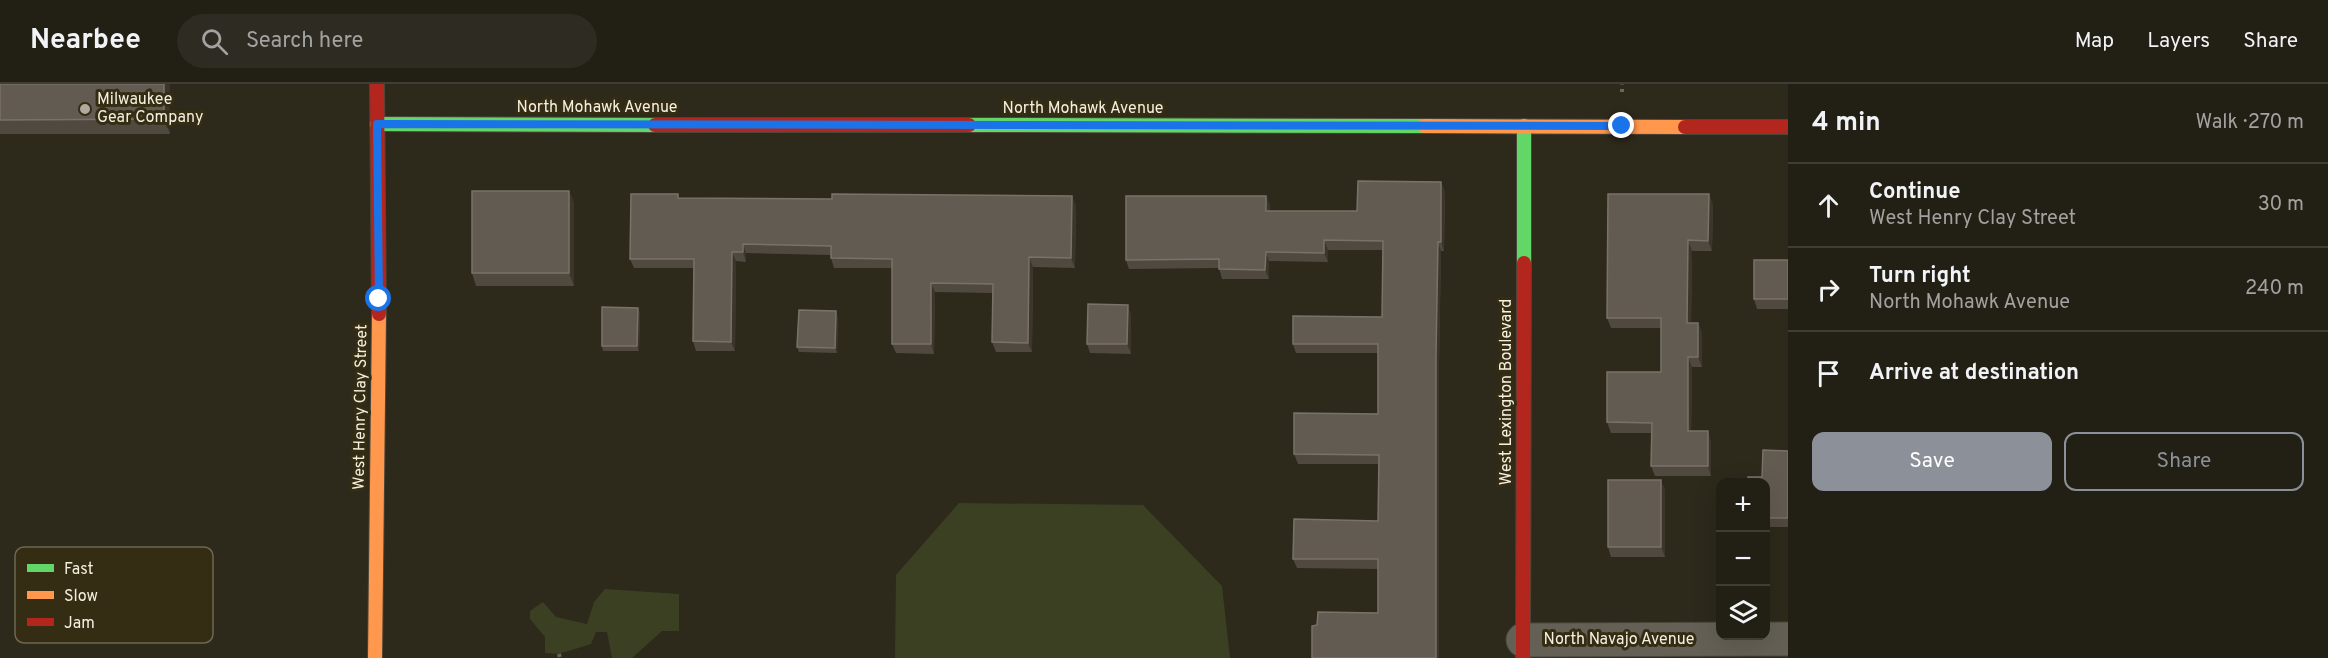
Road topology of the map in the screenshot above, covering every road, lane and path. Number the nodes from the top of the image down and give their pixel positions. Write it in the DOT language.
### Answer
graph roads {
  1 [pos="377,84"];
  2 [pos="377,124"];
  3 [pos="1524,126"];
  4 [pos="1788,127"];
  5 [pos="1788,639"];
  6 [pos="1522,649"];
  7 [pos="375,658"];
  1 -- 2 [label="street, West Henry Clay Street"];
  2 -- 3 [label="street, North Mohawk Avenue"];
  2 -- 7 [label="street, West Henry Clay Street"];
  3 -- 4 [label="street, North Mohawk Avenue"];
  3 -- 6 [label="street, West Lexington Boulevard"];
  5 -- 6 [label="street, North Navajo Avenue"];
}
